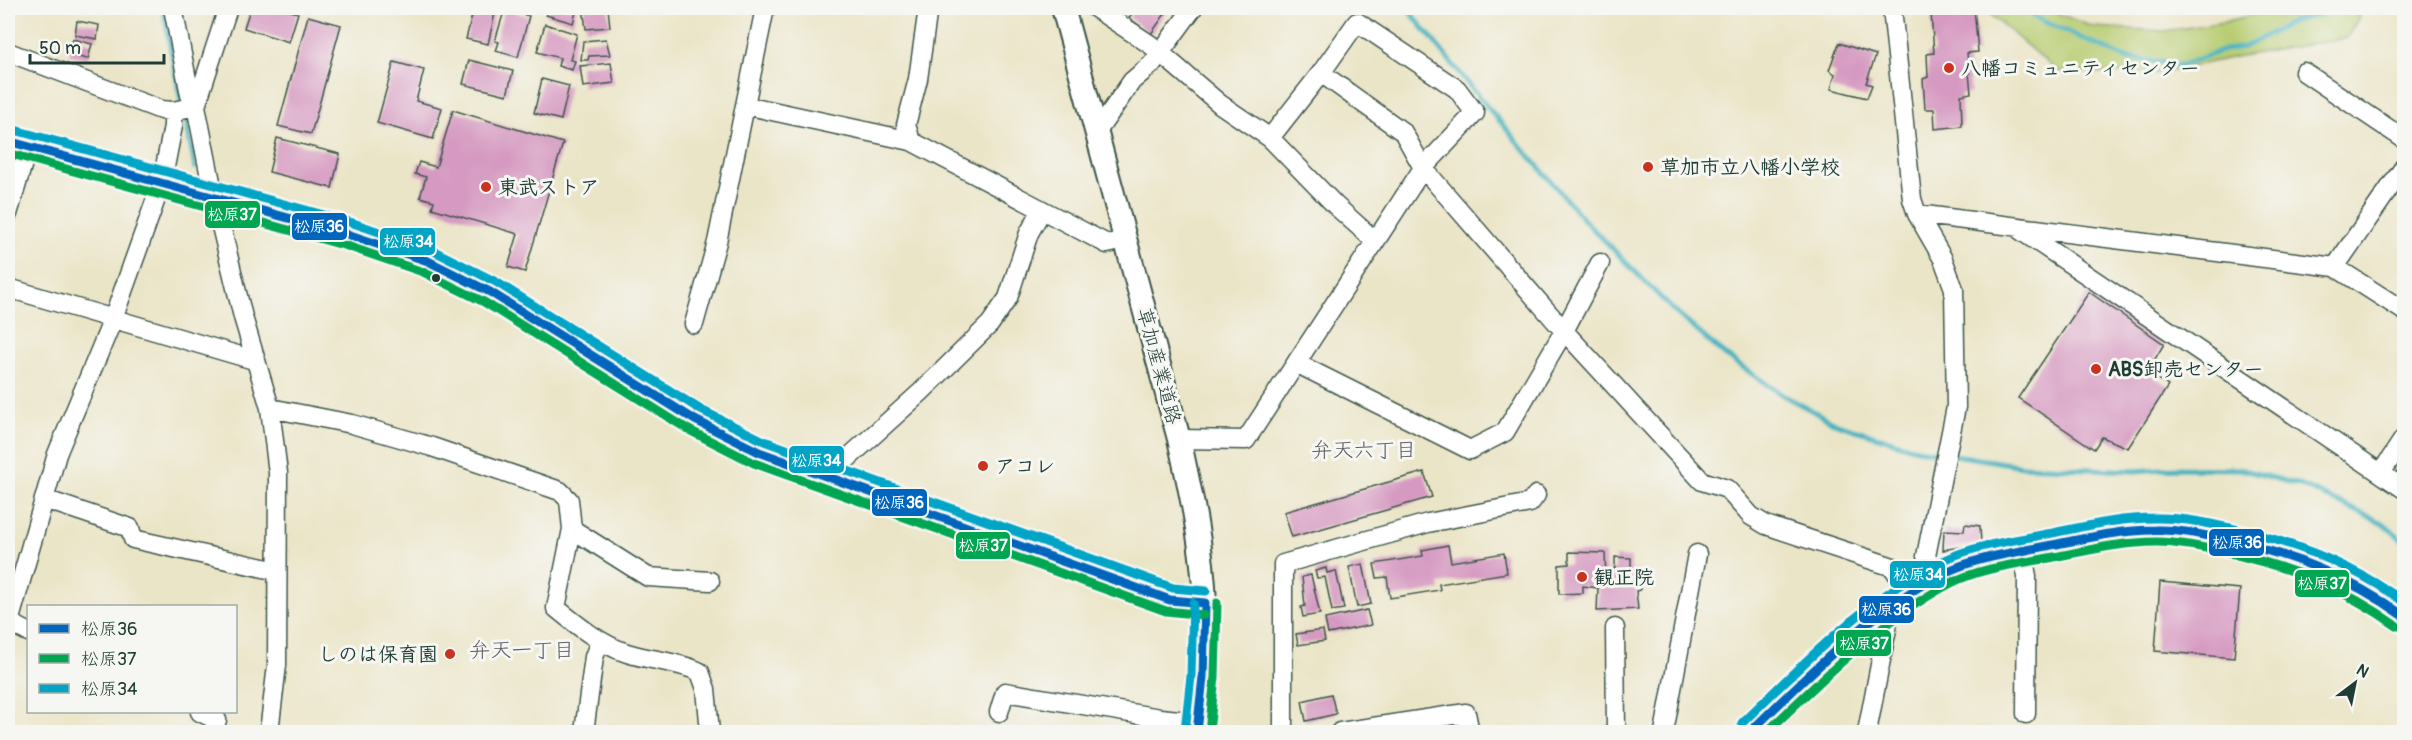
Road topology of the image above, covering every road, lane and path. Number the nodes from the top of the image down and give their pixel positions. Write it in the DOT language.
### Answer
graph roads {
  1 [pos="173,8"];
  2 [pos="228,8"];
  3 [pos="765,8"];
  4 [pos="928,8"];
  5 [pos="1063,8"];
  6 [pos="1095,8"];
  7 [pos="1193,8"];
  8 [pos="1892,8"];
  9 [pos="8,52"];
  10 [pos="1160,52"];
  11 [pos="2304,72"];
  12 [pos="1321,74"];
  13 [pos="745,105"];
  14 [pos="196,106"];
  15 [pos="173,111"];
  16 [pos="1096,133"];
  17 [pos="1270,138"];
  18 [pos="2404,139"];
  19 [pos="8,141"];
  20 [pos="910,141"];
  21 [pos="28,146"];
  22 [pos="2404,167"];
  23 [pos="1422,168"];
  24 [pos="162,182"];
  25 [pos="214,197"];
  26 [pos="1042,210"];
  27 [pos="8,214"];
  28 [pos="1917,214"];
  29 [pos="2016,227"];
  30 [pos="1125,240"];
  31 [pos="1375,241"];
  32 [pos="1600,263"];
  33 [pos="2335,267"];
  34 [pos="8,288"];
  35 [pos="2404,311"];
  36 [pos="113,320"];
  37 [pos="694,324"];
  38 [pos="1564,332"];
  39 [pos="254,360"];
  40 [pos="1296,363"];
  41 [pos="270,408"];
  42 [pos="2404,438"];
  43 [pos="1179,440"];
  44 [pos="2381,473"];
  45 [pos="826,477"];
  46 [pos="2404,489"];
  47 [pos="1536,495"];
  48 [pos="44,499"];
  49 [pos="572,529"];
  50 [pos="2022,551"];
  51 [pos="1697,554"];
  52 [pos="277,571"];
  53 [pos="1936,578"];
  54 [pos="710,581"];
  55 [pos="13,584"];
  56 [pos="1910,595"];
  57 [pos="1205,603"];
  58 [pos="1891,608"];
  59 [pos="2404,616"];
  60 [pos="8,624"];
  61 [pos="1615,628"];
  62 [pos="27,632"];
  63 [pos="600,641"];
  64 [pos="999,712"];
  65 [pos="204,713"];
  66 [pos="2026,714"];
  67 [pos="1198,727"];
  68 [pos="213,732"];
  69 [pos="269,732"];
  70 [pos="584,732"];
  71 [pos="710,732"];
  72 [pos="1283,732"];
  73 [pos="1340,732"];
  74 [pos="1470,732"];
  75 [pos="1616,732"];
  76 [pos="1664,732"];
  77 [pos="1750,732"];
  78 [pos="1867,732"];
  1 -- 14 [label="street"];
  2 -- 14 [label="street"];
  3 -- 13 [label="street"];
  4 -- 20 [label="street"];
  5 -- 16 [label="main road, 草加産業道路"];
  6 -- 10 [label="street"];
  7 -- 10 [label="street"];
  8 -- 28 [label="street"];
  9 -- 15 [label="street"];
  10 -- 16 [label="street"];
  10 -- 17 [label="street"];
  11 -- 18 [label="street"];
  12 -- 17 [label="street"];
  12 -- 23 [label="street"];
  12 -- 23 [label="street"];
  13 -- 20 [label="street"];
  13 -- 37 [label="street"];
  14 -- 15 [label="street"];
  14 -- 25 [label="street"];
  15 -- 24 [label="street"];
  16 -- 30 [label="main road, 草加産業道路"];
  17 -- 31 [label="street"];
  19 -- 21 [label="street"];
  20 -- 26 [label="street"];
  21 -- 24 [label="street"];
  21 -- 27 [label="street"];
  22 -- 33 [label="street"];
  23 -- 31 [label="street"];
  23 -- 38 [label="street"];
  24 -- 25 [label="street"];
  24 -- 36 [label="street"];
  25 -- 39 [label="street"];
  25 -- 45 [label="street"];
  26 -- 30 [label="street"];
  26 -- 45 [label="street"];
  28 -- 29 [label="street"];
  28 -- 53 [label="street"];
  29 -- 33 [label="street"];
  29 -- 44 [label="street"];
  30 -- 43 [label="main road, 草加産業道路"];
  31 -- 40 [label="street"];
  32 -- 38 [label="street"];
  33 -- 35 [label="street"];
  34 -- 36 [label="street"];
  36 -- 39 [label="street"];
  36 -- 48 [label="street"];
  38 -- 40 [label="street"];
  38 -- 56 [label="street"];
  39 -- 41 [label="street"];
  40 -- 43 [label="street"];
  41 -- 49 [label="street"];
  41 -- 52 [label="street"];
  42 -- 44 [label="street"];
  43 -- 57 [label="main road, 草加産業道路"];
  44 -- 46 [label="street"];
  45 -- 57 [label="street"];
  47 -- 72 [label="street"];
  48 -- 52 [label="street"];
  48 -- 55 [label="street"];
  49 -- 54 [label="street"];
  49 -- 63 [label="street"];
  50 -- 53 [label="street"];
  50 -- 59 [label="street"];
  50 -- 66 [label="street"];
  51 -- 76 [label="street"];
  52 -- 69 [label="street"];
  53 -- 56 [label="street"];
  55 -- 60 [label="street"];
  56 -- 58 [label="street"];
  57 -- 67 [label="main road, 草加産業道路"];
  58 -- 77 [label="street"];
  58 -- 78 [label="street"];
  60 -- 62 [label="street"];
  61 -- 75 [label="street"];
  63 -- 70 [label="street"];
  63 -- 71 [label="street"];
  64 -- 67 [label="street"];
  65 -- 68 [label="street"];
  73 -- 74 [label="street"];
}
